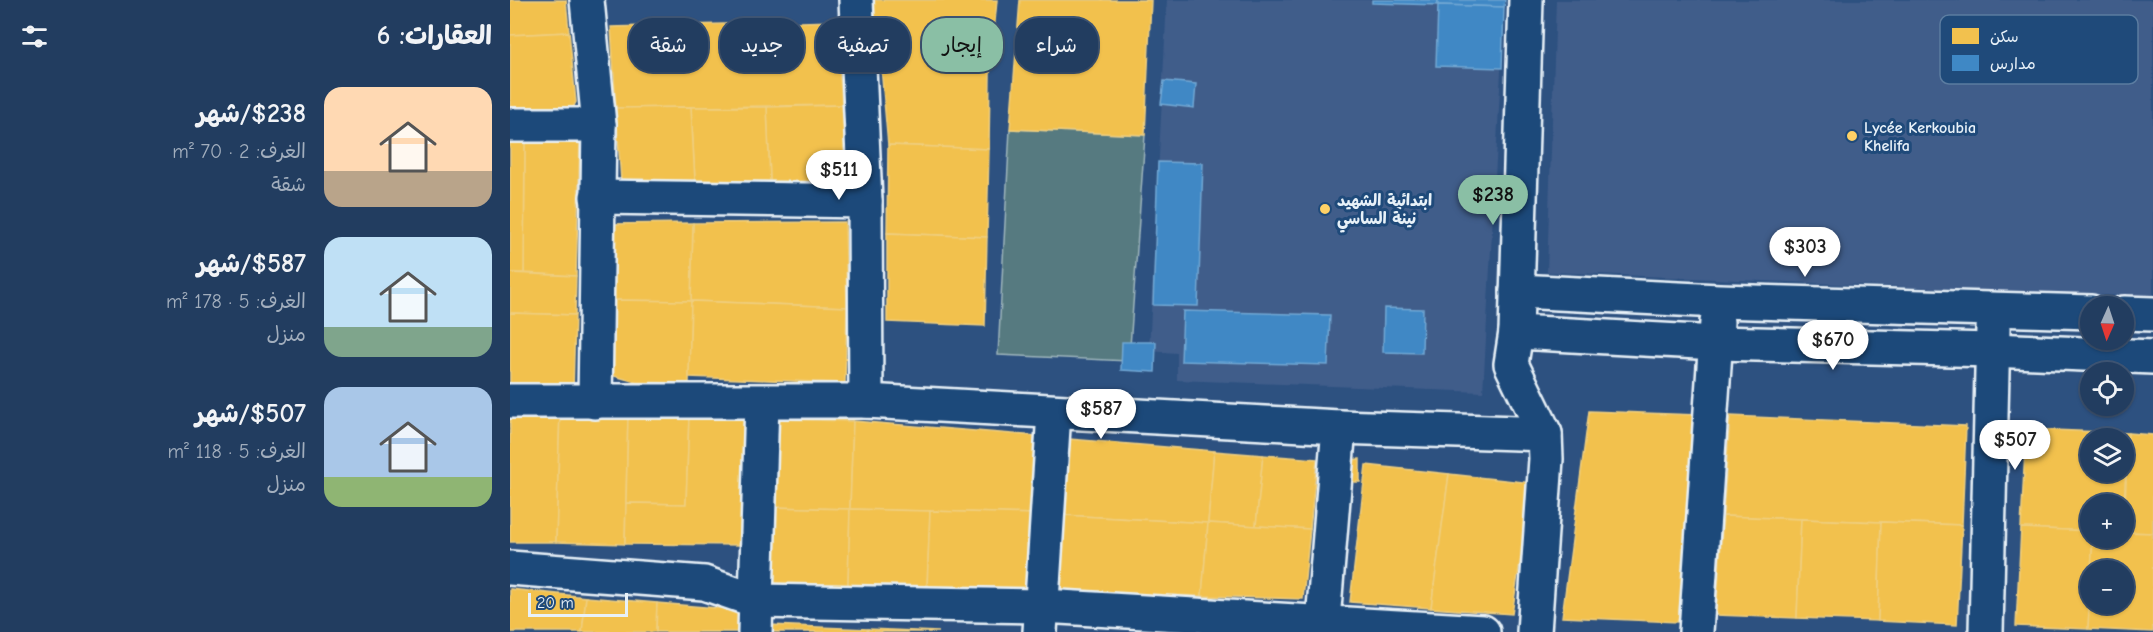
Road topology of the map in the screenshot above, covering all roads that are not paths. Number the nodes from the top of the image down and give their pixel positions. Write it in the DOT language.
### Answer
graph roads {
  1 [pos="587,0"];
  2 [pos="856,0"];
  3 [pos="1526,0"];
  4 [pos="510,125"];
  5 [pos="599,125"];
  6 [pos="597,197"];
  7 [pos="865,201"];
  8 [pos="1517,291"];
  9 [pos="1719,302"];
  10 [pos="1995,308"];
  11 [pos="2080,312"];
  12 [pos="2134,313"];
  13 [pos="2153,314"];
  14 [pos="1516,332"];
  15 [pos="1716,343"];
  16 [pos="1992,350"];
  17 [pos="2153,357"];
  18 [pos="510,401"];
  19 [pos="866,401"];
  20 [pos="595,402"];
  21 [pos="762,402"];
  22 [pos="1054,412"];
  23 [pos="1340,427"];
  24 [pos="1545,434"];
  25 [pos="510,568"];
  26 [pos="755,617"];
  27 [pos="1041,619"];
  28 [pos="1323,627"];
  29 [pos="1483,632"];
  30 [pos="1534,632"];
  31 [pos="1696,632"];
  32 [pos="1986,632"];
  1 -- 5 [label="street"];
  2 -- 7 [label="street"];
  3 -- 8 [label="street"];
  4 -- 5 [label="street"];
  5 -- 6 [label="street"];
  6 -- 7 [label="street"];
  6 -- 20 [label="street"];
  7 -- 19 [label="street"];
  8 -- 9 [label="street"];
  8 -- 14 [label="street"];
  9 -- 10 [label="street"];
  9 -- 15 [label="street"];
  10 -- 11 [label="street"];
  10 -- 16 [label="street"];
  12 -- 13 [label="street"];
  14 -- 15 [label="street"];
  14 -- 24 [label="street"];
  15 -- 16 [label="street"];
  15 -- 31 [label="street"];
  16 -- 17 [label="street"];
  16 -- 32 [label="street"];
  18 -- 20 [label="street"];
  19 -- 21 [label="street"];
  19 -- 22 [label="street"];
  20 -- 21 [label="street"];
  21 -- 26 [label="street"];
  22 -- 23 [label="street"];
  22 -- 27 [label="street"];
  23 -- 24 [label="street"];
  23 -- 28 [label="street"];
  24 -- 30 [label="street"];
  25 -- 26 [label="street"];
  26 -- 27 [label="street"];
  27 -- 28 [label="street"];
  28 -- 29 [label="street"];
}
